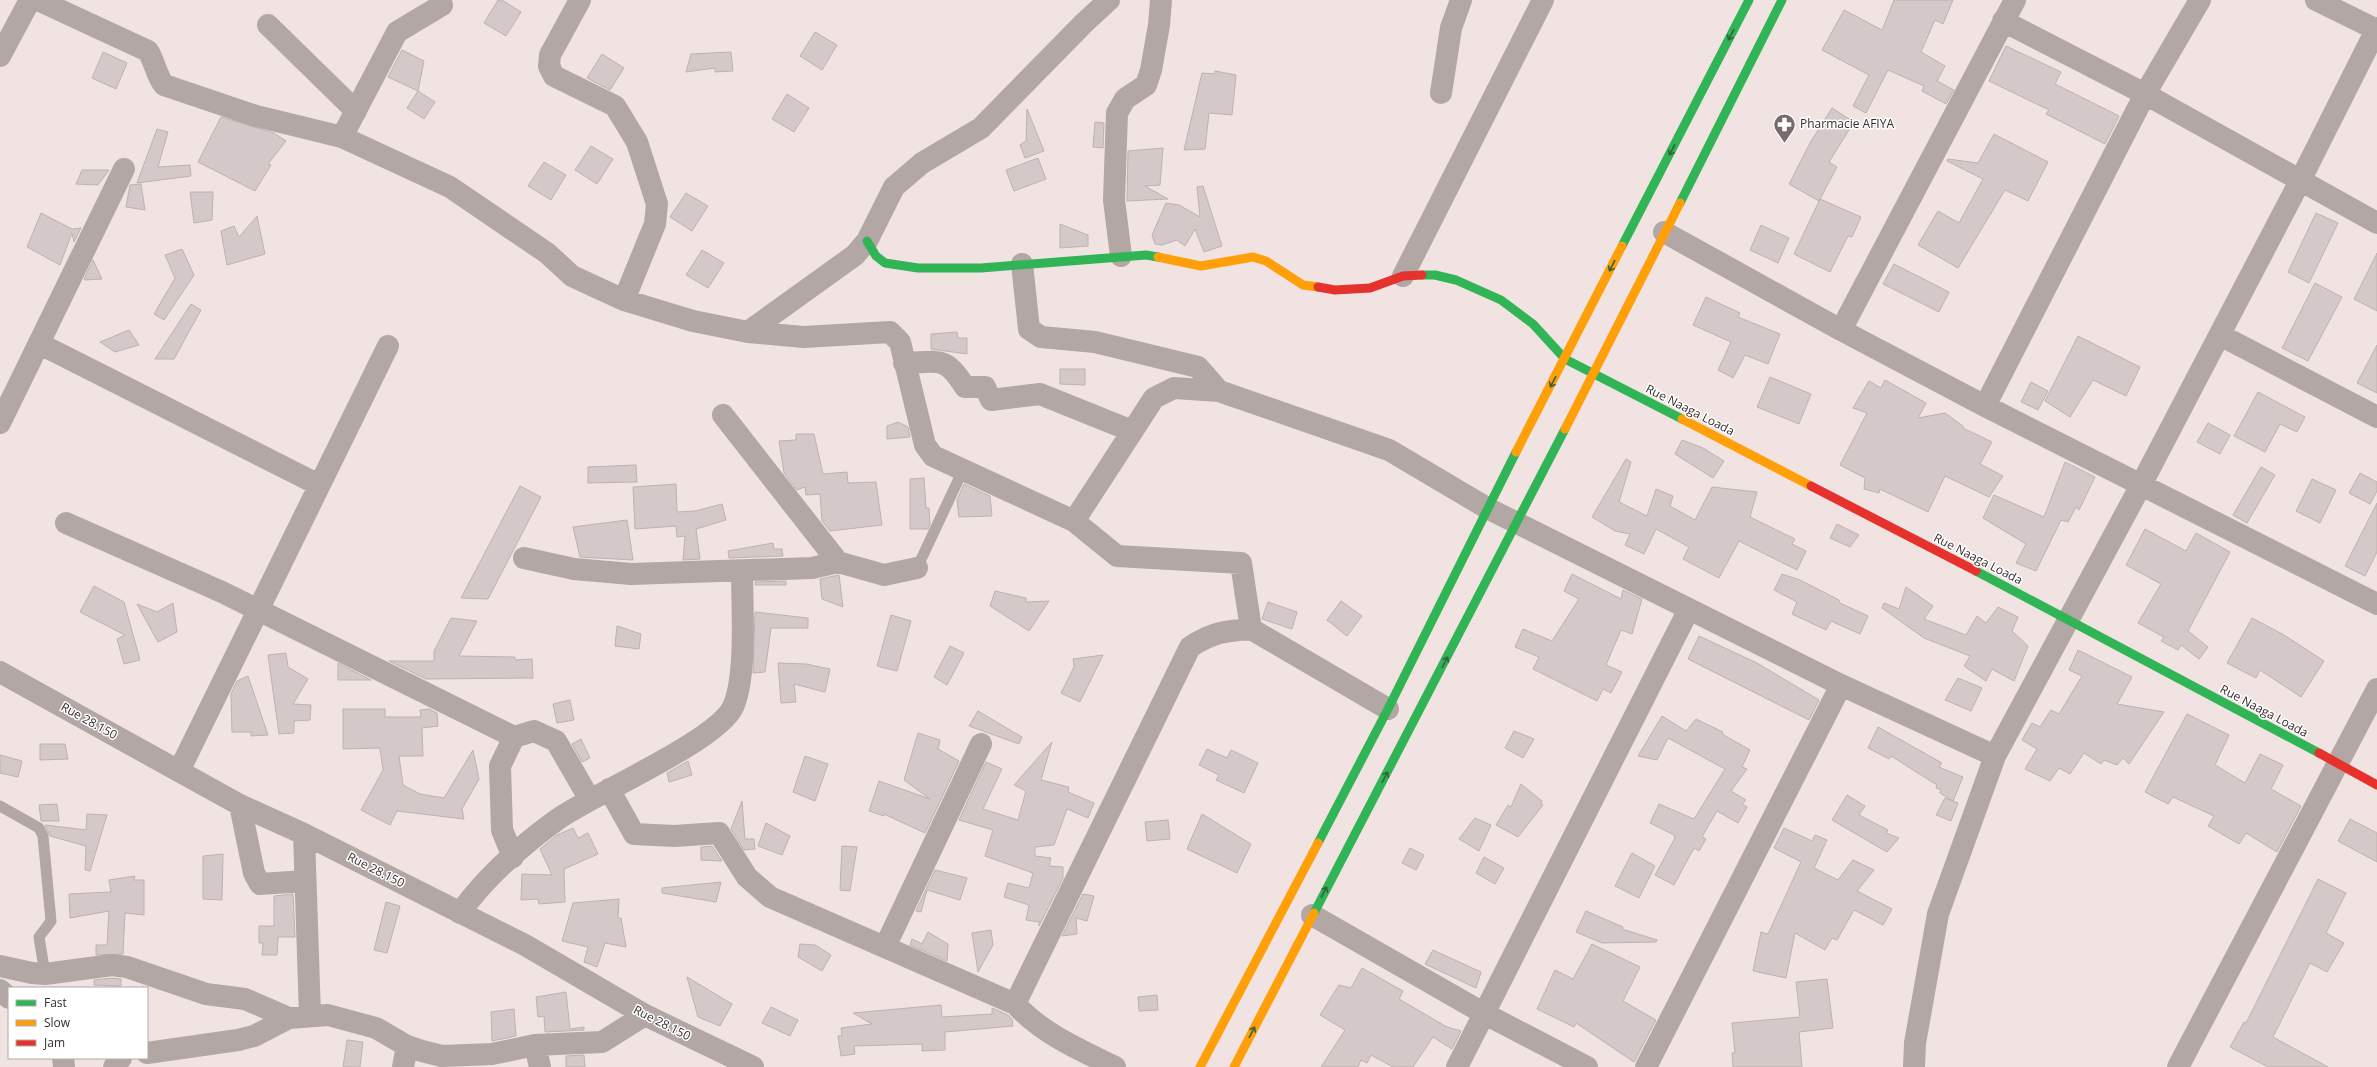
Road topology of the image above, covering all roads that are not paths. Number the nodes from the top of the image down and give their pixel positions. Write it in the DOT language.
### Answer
graph roads {
  1 [pos="30,0"];
  2 [pos="38,0"];
  3 [pos="580,0"];
  4 [pos="1109,0"];
  5 [pos="1161,0"];
  6 [pos="1461,0"];
  7 [pos="1543,0"];
  8 [pos="1749,0"];
  9 [pos="1782,0"];
  10 [pos="2015,0"];
  11 [pos="2200,0"];
  12 [pos="2316,0"];
  13 [pos="442,5"];
  14 [pos="2003,21"];
  15 [pos="268,25"];
  16 [pos="2377,29"];
  17 [pos="0,56"];
  18 [pos="1440,93"];
  19 [pos="2145,94"];
  20 [pos="356,111"];
  21 [pos="342,137"];
  22 [pos="124,169"];
  23 [pos="2300,181"];
  24 [pos="2377,223"];
  25 [pos="1664,232"];
  26 [pos="867,241"];
  27 [pos="1121,256"];
  28 [pos="1022,264"];
  29 [pos="1403,276"];
  30 [pos="624,300"];
  31 [pos="1841,330"];
  32 [pos="748,332"];
  33 [pos="2220,335"];
  34 [pos="40,344"];
  35 [pos="388,346"];
  36 [pos="1565,359"];
  37 [pos="904,363"];
  38 [pos="1592,373"];
  39 [pos="1219,391"];
  40 [pos="1985,406"];
  41 [pos="723,415"];
  42 [pos="2377,417"];
  43 [pos="0,423"];
  44 [pos="1132,431"];
  45 [pos="963,470"];
  46 [pos="319,485"];
  47 [pos="2141,485"];
  48 [pos="1488,508"];
  49 [pos="1074,521"];
  50 [pos="1518,522"];
  51 [pos="66,523"];
  52 [pos="524,558"];
  53 [pos="838,562"];
  54 [pos="917,568"];
  55 [pos="742,571"];
  56 [pos="2377,604"];
  57 [pos="1689,609"];
  58 [pos="258,610"];
  59 [pos="2069,619"];
  60 [pos="1251,629"];
  61 [pos="0,672"];
  62 [pos="1841,685"];
  63 [pos="2377,689"];
  64 [pos="1388,709"];
  65 [pos="514,737"];
  66 [pos="981,744"];
  67 [pos="1995,756"];
  68 [pos="2339,765"];
  69 [pos="179,771"];
  70 [pos="2377,785"];
  71 [pos="609,789"];
  72 [pos="590,800"];
  73 [pos="240,805"];
  74 [pos="0,806"];
  75 [pos="304,834"];
  76 [pos="513,856"];
  77 [pos="305,881"];
  78 [pos="460,913"];
  79 [pos="1312,915"];
  80 [pos="885,947"];
  81 [pos="0,966"];
  82 [pos="46,981"];
  83 [pos="0,990"];
  84 [pos="8,997"];
  85 [pos="1015,1004"];
  86 [pos="1485,1014"];
  87 [pos="645,1015"];
  88 [pos="310,1016"];
  89 [pos="289,1018"];
  90 [pos="535,1045"];
  91 [pos="148,1052"];
  92 [pos="405,1057"];
  93 [pos="120,1059"];
  94 [pos="114,1067"];
  95 [pos="540,1067"];
  96 [pos="753,1067"];
  97 [pos="1115,1067"];
  98 [pos="1200,1067"];
  99 [pos="1234,1067"];
  100 [pos="1457,1067"];
  101 [pos="1587,1067"];
  102 [pos="1646,1067"];
  103 [pos="1914,1067"];
  104 [pos="2178,1067"];
  1 -- 17 [label="street"];
  2 -- 21 [label="street"];
  3 -- 30 [label="street"];
  4 -- 26 [label="street"];
  5 -- 27 [label="street"];
  6 -- 18 [label="street"];
  7 -- 29 [label="street"];
  8 -- 36 [label="main road, one-way"];
  9 -- 25 [label="main road"];
  10 -- 14 [label="street"];
  11 -- 19 [label="street"];
  12 -- 16 [label="street"];
  13 -- 20 [label="street"];
  14 -- 19 [label="street"];
  14 -- 31 [label="street"];
  15 -- 20 [label="street"];
  16 -- 23 [label="street"];
  19 -- 23 [label="street"];
  19 -- 40 [label="street"];
  20 -- 21 [label="street"];
  21 -- 30 [label="street"];
  22 -- 34 [label="street"];
  23 -- 24 [label="street"];
  23 -- 33 [label="street"];
  25 -- 31 [label="street"];
  25 -- 38 [label="main road"];
  26 -- 28 [label="main road, Rue Naaga Loada"];
  26 -- 32 [label="street"];
  27 -- 28 [label="main road, Rue Naaga Loada"];
  27 -- 29 [label="main road, Rue Naaga Loada"];
  28 -- 39 [label="street"];
  29 -- 36 [label="main road, Rue Naaga Loada"];
  30 -- 32 [label="street"];
  31 -- 40 [label="street"];
  32 -- 37 [label="street"];
  33 -- 42 [label="street"];
  33 -- 47 [label="street"];
  34 -- 43 [label="street"];
  34 -- 46 [label="street"];
  35 -- 46 [label="street"];
  36 -- 38 [label="main road, Rue Naaga Loada"];
  36 -- 48 [label="main road, one-way"];
  37 -- 44 [label="street"];
  37 -- 45 [label="street"];
  38 -- 50 [label="main road"];
  38 -- 59 [label="main road, Rue Naaga Loada"];
  39 -- 44 [label="street"];
  39 -- 48 [label="street"];
  40 -- 47 [label="street"];
  41 -- 53 [label="street"];
  44 -- 49 [label="street"];
  45 -- 49 [label="street"];
  45 -- 54 [label="lane"];
  46 -- 58 [label="street"];
  47 -- 56 [label="street"];
  47 -- 59 [label="street"];
  48 -- 50 [label="street"];
  48 -- 64 [label="main road"];
  49 -- 60 [label="street"];
  50 -- 57 [label="street"];
  79 -- 50 [label="main road, one-way"];
  51 -- 58 [label="street"];
  52 -- 55 [label="street"];
  53 -- 54 [label="street"];
  53 -- 55 [label="street"];
  55 -- 71 [label="street"];
  57 -- 62 [label="street"];
  57 -- 86 [label="street"];
  58 -- 65 [label="street"];
  58 -- 69 [label="street"];
  59 -- 67 [label="street"];
  59 -- 68 [label="main road, Rue Naaga Loada"];
  60 -- 64 [label="street"];
  60 -- 85 [label="street"];
  61 -- 69 [label="street, Rue 28.150"];
  62 -- 67 [label="street"];
  62 -- 102 [label="street"];
  63 -- 68 [label="street"];
  64 -- 98 [label="main road"];
  65 -- 72 [label="street"];
  65 -- 76 [label="street"];
  66 -- 80 [label="street"];
  67 -- 103 [label="street"];
  68 -- 70 [label="main road, Rue Naaga Loada"];
  68 -- 104 [label="street"];
  69 -- 73 [label="street, Rue 28.150"];
  71 -- 72 [label="street"];
  71 -- 80 [label="street"];
  72 -- 76 [label="street"];
  73 -- 75 [label="street, Rue 28.150"];
  73 -- 77 [label="street"];
  74 -- 82 [label="lane"];
  75 -- 77 [label="street"];
  75 -- 78 [label="street, Rue 28.150"];
  76 -- 78 [label="street"];
  77 -- 88 [label="street"];
  78 -- 87 [label="street, Rue 28.150"];
  79 -- 86 [label="street"];
  99 -- 79 [label="main road, one-way"];
  80 -- 85 [label="street"];
  81 -- 82 [label="street"];
  82 -- 89 [label="street"];
  83 -- 84 [label="street"];
  85 -- 97 [label="street"];
  86 -- 100 [label="street"];
  86 -- 101 [label="street"];
  87 -- 90 [label="street"];
  87 -- 96 [label="street, Rue 28.150"];
  88 -- 89 [label="street"];
  88 -- 92 [label="street"];
  89 -- 91 [label="street"];
  90 -- 92 [label="street"];
  90 -- 95 [label="street"];
  93 -- 94 [label="street"];
}
